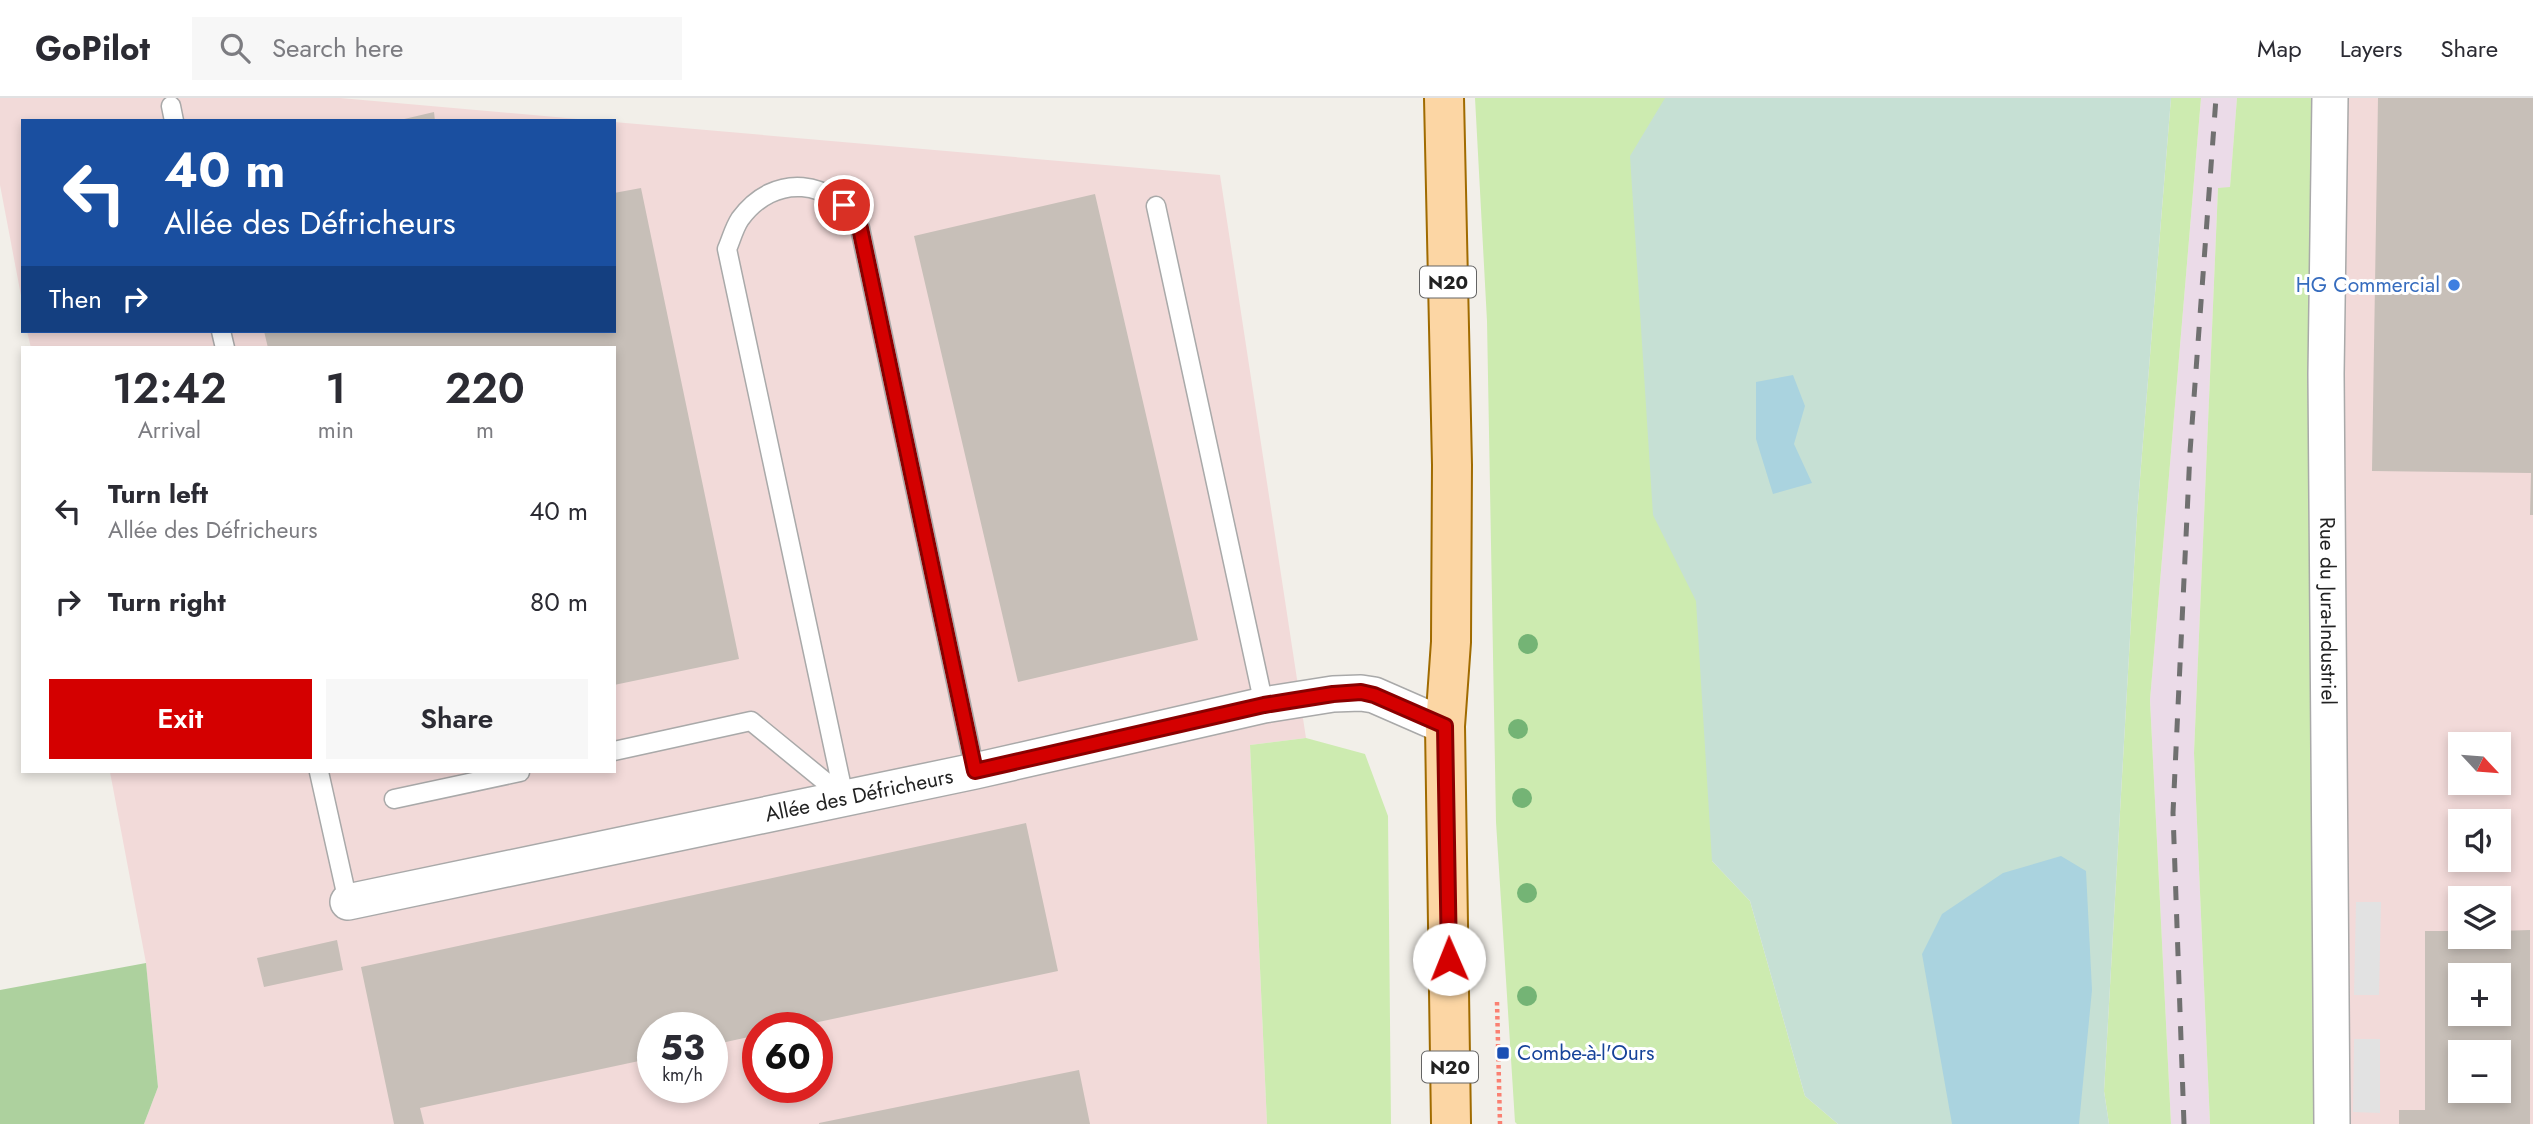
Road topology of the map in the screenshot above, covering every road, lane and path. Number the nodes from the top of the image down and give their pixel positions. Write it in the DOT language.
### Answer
graph roads {
  1 [pos="1444,98"];
  2 [pos="2330,98"];
  3 [pos="1157,206"];
  4 [pos="1264,705"];
  5 [pos="1445,726"];
  6 [pos="616,751"];
  7 [pos="975,771"];
  8 [pos="319,773"];
  9 [pos="515,773"];
  10 [pos="844,797"];
  11 [pos="394,799"];
  12 [pos="348,902"];
  13 [pos="1496,1002"];
  14 [pos="1451,1124"];
  15 [pos="1500,1124"];
  16 [pos="2332,1124"];
  1 -- 5 [label="main road, N20"];
  2 -- 16 [label="street, Rue du Jura-Industriel"];
  3 -- 4 [label="lane"];
  4 -- 5 [label="street, Allée des Défricheurs"];
  4 -- 7 [label="street, Allée des Défricheurs"];
  5 -- 14 [label="main road, N20"];
  6 -- 10 [label="lane"];
  7 -- 10 [label="street, Allée des Défricheurs"];
  7 -- 10 [label="lane"];
  8 -- 12 [label="lane"];
  9 -- 11 [label="lane"];
  10 -- 12 [label="street, Allée des Défricheurs"];
  13 -- 15 [label="path"];
}
